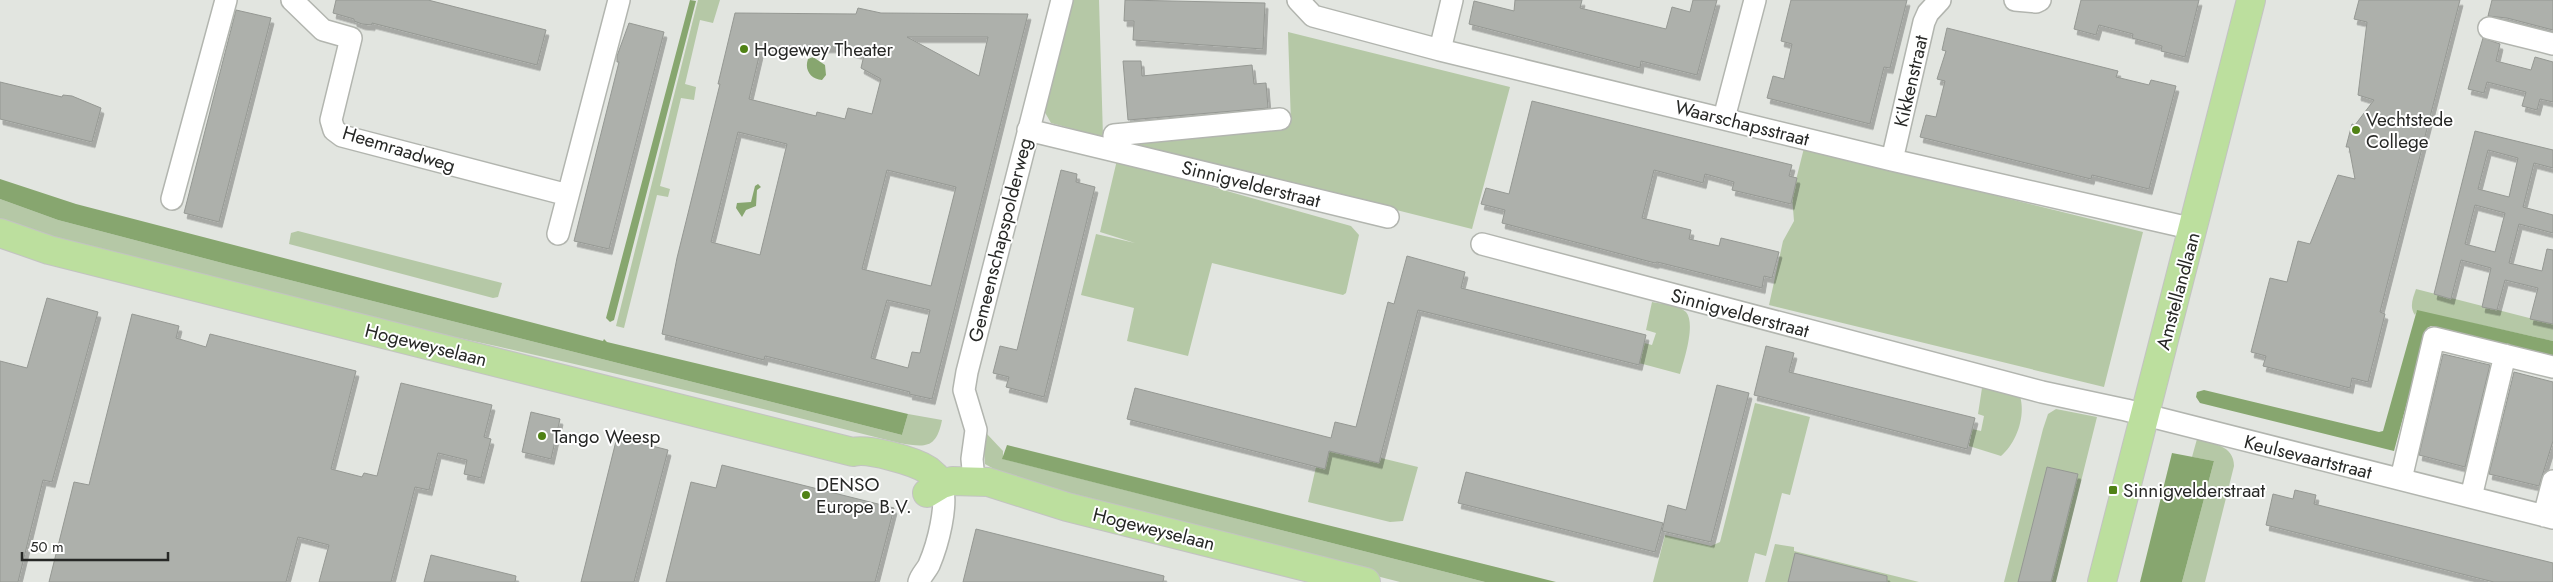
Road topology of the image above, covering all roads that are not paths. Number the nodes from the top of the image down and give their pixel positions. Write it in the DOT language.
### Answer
graph roads {
  1 [pos="226,0"];
  2 [pos="292,0"];
  3 [pos="620,0"];
  4 [pos="1062,0"];
  5 [pos="1298,0"];
  6 [pos="1452,0"];
  7 [pos="1755,0"];
  8 [pos="2015,0"];
  9 [pos="2040,0"];
  10 [pos="2251,0"];
  11 [pos="1936,1"];
  12 [pos="2489,28"];
  13 [pos="2553,44"];
  14 [pos="1440,50"];
  15 [pos="1724,118"];
  16 [pos="1280,119"];
  17 [pos="1028,130"];
  18 [pos="1115,151"];
  19 [pos="1892,160"];
  20 [pos="568,195"];
  21 [pos="172,199"];
  22 [pos="1388,217"];
  23 [pos="2194,229"];
  24 [pos="0,233"];
  25 [pos="558,234"];
  26 [pos="1482,244"];
  27 [pos="2505,355"];
  28 [pos="2553,367"];
  29 [pos="2146,416"];
  30 [pos="2401,479"];
  31 [pos="974,480"];
  32 [pos="2553,481"];
  33 [pos="934,489"];
  34 [pos="2471,497"];
  35 [pos="2549,517"];
  36 [pos="920,579"];
  37 [pos="1366,582"];
  38 [pos="2102,582"];
  1 -- 21 [label="street"];
  2 -- 20 [label="street, Heemraadweg"];
  3 -- 20 [label="street"];
  4 -- 17 [label="street, Gemeenschapspolderweg"];
  5 -- 14 [label="street, Waarschapsstraat"];
  6 -- 14 [label="street"];
  7 -- 15 [label="street"];
  8 -- 9 [label="street"];
  10 -- 23 [label="main road, Amstellandlaan"];
  11 -- 19 [label="street, Kikkenstraat"];
  12 -- 13 [label="street"];
  14 -- 15 [label="street, Waarschapsstraat"];
  15 -- 19 [label="street, Waarschapsstraat"];
  16 -- 18 [label="street, Sinnigvelderstraat"];
  17 -- 18 [label="street, Sinnigvelderstraat"];
  17 -- 31 [label="street, Gemeenschapspolderweg"];
  18 -- 22 [label="street, Sinnigvelderstraat"];
  19 -- 23 [label="street, Waarschapsstraat"];
  20 -- 25 [label="street"];
  23 -- 29 [label="main road, Amstellandlaan"];
  24 -- 33 [label="main road, Hogeweyselaan"];
  26 -- 29 [label="street, Sinnigvelderstraat"];
  27 -- 28 [label="street"];
  27 -- 30 [label="street"];
  27 -- 34 [label="street"];
  29 -- 30 [label="street, Keulsevaartstraat"];
  29 -- 38 [label="main road, Amstellandlaan"];
  30 -- 34 [label="street, Keulsevaartstraat"];
  31 -- 33 [label="main road, Hogeweyselaan"];
  31 -- 37 [label="main road, Hogeweyselaan"];
  32 -- 35 [label="street, Keulsevaartstraat"];
  33 -- 36 [label="street"];
  34 -- 35 [label="street, Keulsevaartstraat"];
}
